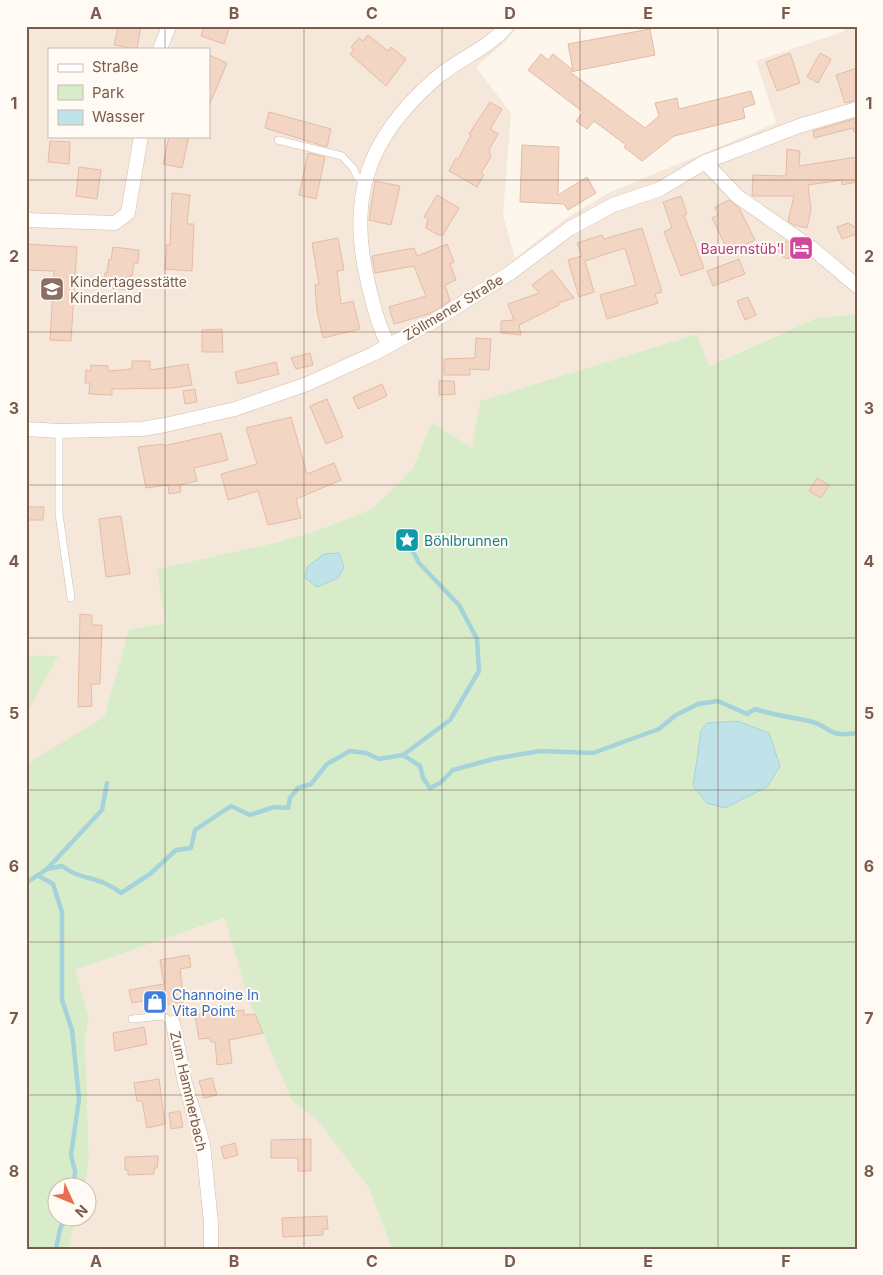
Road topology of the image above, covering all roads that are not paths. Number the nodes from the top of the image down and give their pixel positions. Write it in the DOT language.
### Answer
graph roads {
  1 [pos="168,26"];
  2 [pos="507,26"];
  3 [pos="160,48"];
  4 [pos="857,109"];
  5 [pos="141,138"];
  6 [pos="278,140"];
  7 [pos="705,162"];
  8 [pos="364,181"];
  9 [pos="26,220"];
  10 [pos="857,286"];
  11 [pos="388,344"];
  12 [pos="26,429"];
  13 [pos="59,431"];
  14 [pos="71,598"];
  15 [pos="132,1019"];
  16 [pos="173,1024"];
  17 [pos="211,1249"];
  1 -- 3 [label="street"];
  2 -- 8 [label="street"];
  4 -- 7 [label="street, Zöllmener Straße"];
  5 -- 9 [label="street"];
  6 -- 8 [label="lane"];
  7 -- 10 [label="street"];
  7 -- 11 [label="street, Zöllmener Straße"];
  8 -- 11 [label="street"];
  11 -- 13 [label="street, Zöllmener Straße"];
  12 -- 13 [label="street, Zöllmener Straße"];
  13 -- 14 [label="lane"];
  15 -- 16 [label="lane"];
  16 -- 17 [label="street, Zum Hammerbach"];
}
